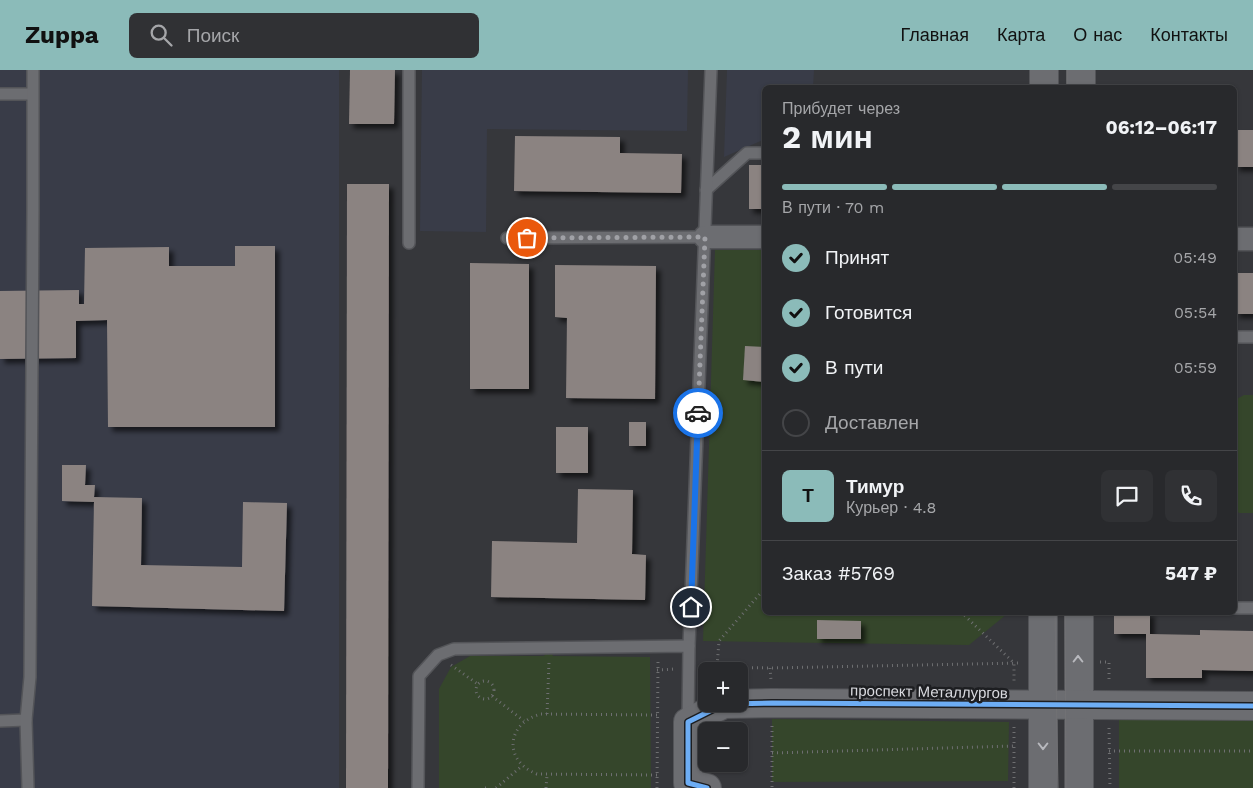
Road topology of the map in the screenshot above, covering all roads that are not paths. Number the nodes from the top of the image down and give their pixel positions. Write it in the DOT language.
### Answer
graph roads {
  1 [pos="33,70"];
  2 [pos="409,70"];
  3 [pos="710,70"];
  4 [pos="1044,70"];
  5 [pos="1081,70"];
  6 [pos="1044,85"];
  7 [pos="1081,85"];
  8 [pos="0,94"];
  9 [pos="32,94"];
  10 [pos="762,153"];
  11 [pos="706,190"];
  12 [pos="705,237"];
  13 [pos="762,237"];
  14 [pos="507,238"];
  15 [pos="1237,240"];
  16 [pos="1253,240"];
  17 [pos="408,243"];
  18 [pos="1237,337"];
  19 [pos="1253,337"];
  20 [pos="1237,608"];
  21 [pos="1253,608"];
  22 [pos="1043,615"];
  23 [pos="1079,615"];
  24 [pos="689,646"];
  25 [pos="1043,705"];
  26 [pos="1078,705"];
  27 [pos="1253,706"];
  28 [pos="26,720"];
  29 [pos="0,721"];
  30 [pos="688,722"];
  31 [pos="695,786"];
  32 [pos="28,788"];
  33 [pos="418,788"];
  34 [pos="1043,788"];
  35 [pos="1080,788"];
  1 -- 9 [label="lane"];
  2 -- 17 [label="lane"];
  3 -- 11 [label="lane"];
  4 -- 6 [label="street"];
  5 -- 7 [label="street"];
  8 -- 9 [label="lane"];
  9 -- 28 [label="lane"];
  10 -- 11 [label="lane"];
  11 -- 12 [label="lane"];
  12 -- 13 [label="street"];
  12 -- 14 [label="lane"];
  12 -- 24 [label="lane"];
  15 -- 16 [label="street"];
  18 -- 19 [label="lane"];
  20 -- 21 [label="lane"];
  22 -- 25 [label="street"];
  26 -- 23 [label="street, one-way"];
  24 -- 30 [label="lane"];
  24 -- 33 [label="lane"];
  25 -- 26 [label="street, проспект Металлургов"];
  25 -- 30 [label="street, проспект Металлургов"];
  25 -- 34 [label="street, one-way"];
  26 -- 27 [label="street, проспект Металлургов"];
  26 -- 35 [label="street"];
  28 -- 29 [label="lane"];
  28 -- 32 [label="lane"];
  30 -- 31 [label="street"];
}
